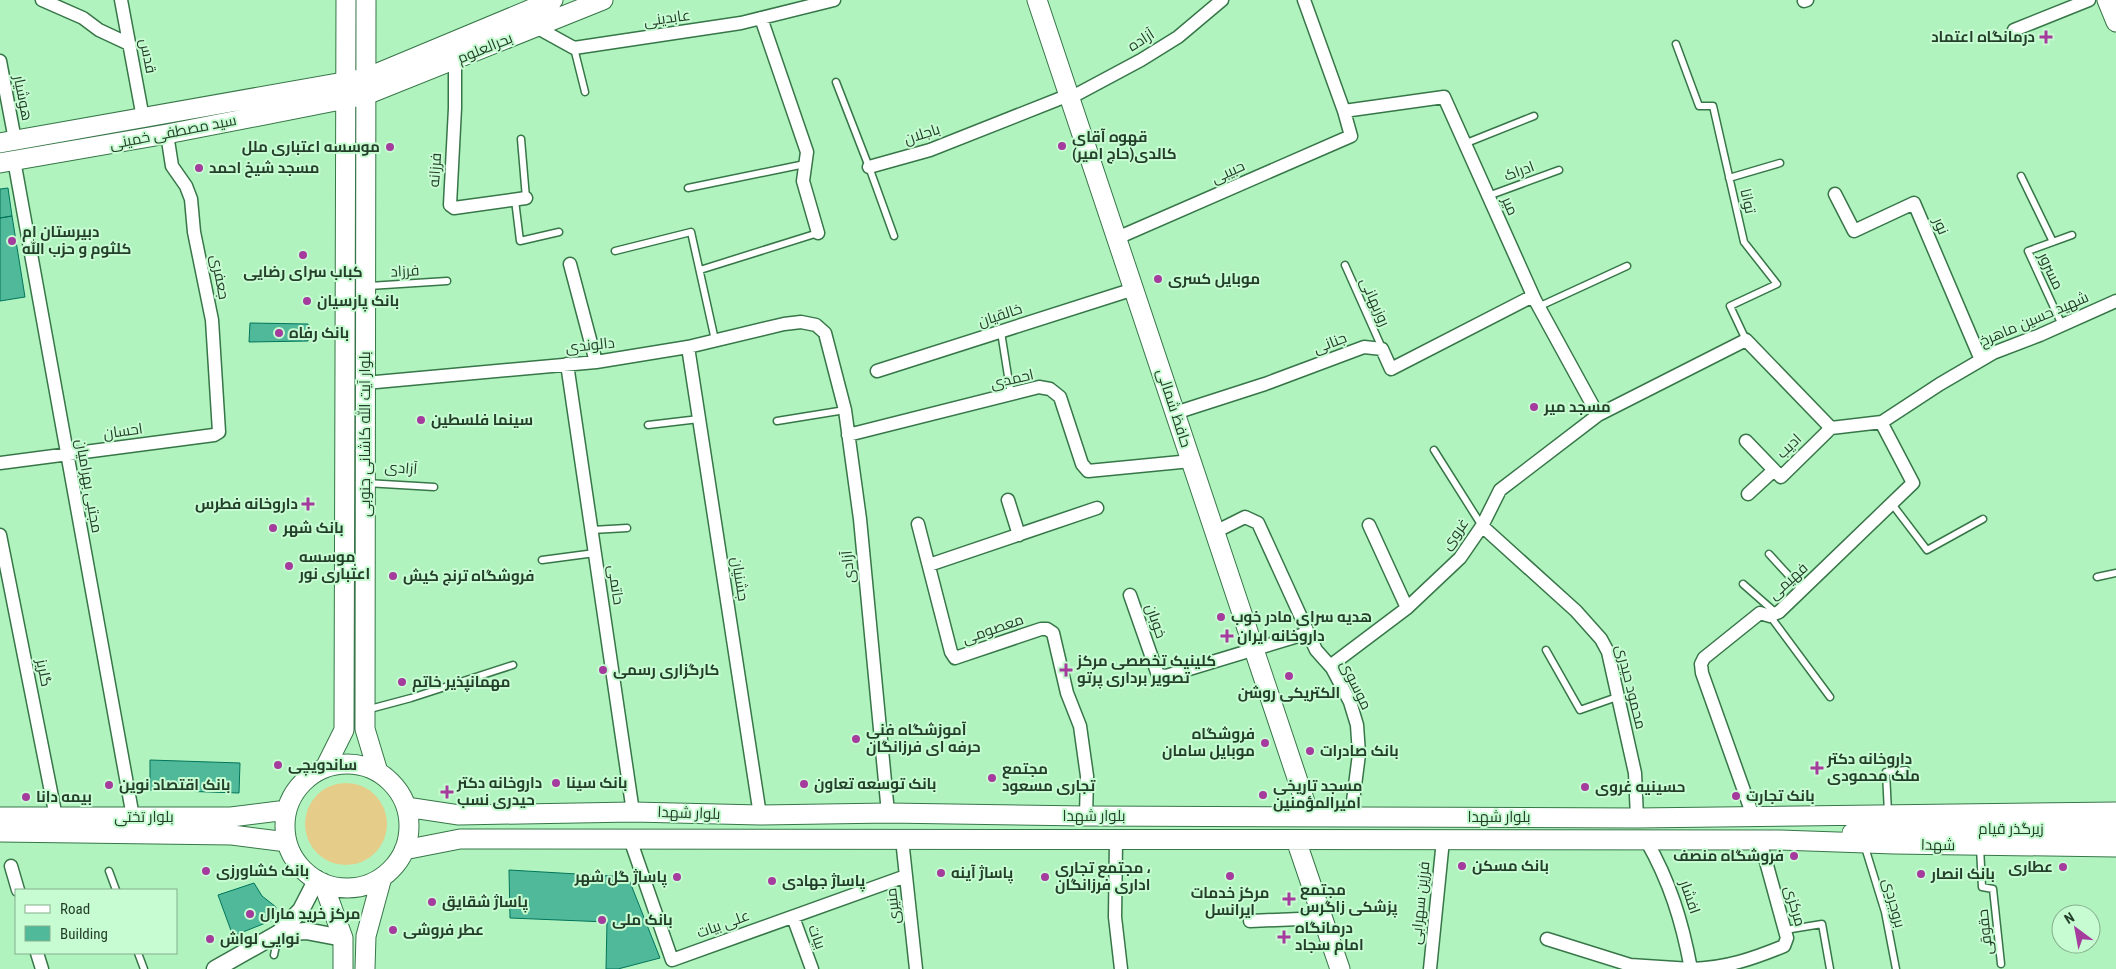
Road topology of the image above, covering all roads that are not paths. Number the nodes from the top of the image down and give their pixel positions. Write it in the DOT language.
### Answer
graph roads {
  1 [pos="42,0"];
  2 [pos="120,0"];
  3 [pos="346,0"];
  4 [pos="366,0"];
  5 [pos="553,0"];
  6 [pos="603,0"];
  7 [pos="834,0"];
  8 [pos="1038,0"];
  9 [pos="1222,0"];
  10 [pos="1304,0"];
  11 [pos="2089,0"];
  12 [pos="2107,0"];
  13 [pos="762,18"];
  14 [pos="2116,22"];
  15 [pos="536,28"];
  16 [pos="2014,30"];
  17 [pos="128,44"];
  18 [pos="1676,44"];
  19 [pos="574,48"];
  20 [pos="455,60"];
  21 [pos="0,61"];
  22 [pos="836,82"];
  23 [pos="366,87"];
  24 [pos="345,91"];
  25 [pos="584,92"];
  26 [pos="1070,96"];
  27 [pos="1344,111"];
  28 [pos="1534,116"];
  29 [pos="144,118"];
  30 [pos="167,134"];
  31 [pos="521,139"];
  32 [pos="8,142"];
  33 [pos="1464,144"];
  34 [pos="7,162"];
  35 [pos="1780,163"];
  36 [pos="805,164"];
  37 [pos="870,167"];
  38 [pos="1559,170"];
  39 [pos="2021,176"];
  40 [pos="1730,178"];
  41 [pos="688,188"];
  42 [pos="1836,194"];
  43 [pos="1488,196"];
  44 [pos="521,199"];
  45 [pos="559,232"];
  46 [pos="818,234"];
  47 [pos="2072,235"];
  48 [pos="894,236"];
  49 [pos="1117,238"];
  50 [pos="2053,242"];
  51 [pos="616,251"];
  52 [pos="570,264"];
  53 [pos="1345,265"];
  54 [pos="1627,266"];
  55 [pos="700,270"];
  56 [pos="447,281"];
  57 [pos="365,286"];
  58 [pos="1134,289"];
  59 [pos="1536,301"];
  60 [pos="2116,301"];
  61 [pos="816,325"];
  62 [pos="2062,325"];
  63 [pos="1001,332"];
  64 [pos="715,340"];
  65 [pos="1746,340"];
  66 [pos="688,347"];
  67 [pos="1382,349"];
  68 [pos="1980,360"];
  69 [pos="596,362"];
  70 [pos="567,364"];
  71 [pos="877,371"];
  72 [pos="365,383"];
  73 [pos="1011,395"];
  74 [pos="844,410"];
  75 [pos="1175,413"];
  76 [pos="1598,415"];
  77 [pos="699,419"];
  78 [pos="777,421"];
  79 [pos="1881,422"];
  80 [pos="648,425"];
  81 [pos="1831,428"];
  82 [pos="219,432"];
  83 [pos="848,435"];
  84 [pos="1746,441"];
  85 [pos="1434,450"];
  86 [pos="67,455"];
  87 [pos="1191,461"];
  88 [pos="0,463"];
  89 [pos="1774,470"];
  90 [pos="365,482"];
  91 [pos="434,487"];
  92 [pos="1748,494"];
  93 [pos="1008,500"];
  94 [pos="1892,504"];
  95 [pos="1097,508"];
  96 [pos="1983,519"];
  97 [pos="918,524"];
  98 [pos="1369,525"];
  99 [pos="1482,526"];
  100 [pos="628,528"];
  101 [pos="592,530"];
  102 [pos="1215,532"];
  103 [pos="0,535"];
  104 [pos="1019,535"];
  105 [pos="595,553"];
  106 [pos="1769,554"];
  107 [pos="542,560"];
  108 [pos="929,566"];
  109 [pos="2116,572"];
  110 [pos="2097,577"];
  111 [pos="1743,584"];
  112 [pos="1802,590"];
  113 [pos="1130,595"];
  114 [pos="1407,608"];
  115 [pos="1773,614"];
  116 [pos="1308,633"];
  117 [pos="1254,650"];
  118 [pos="1546,650"];
  119 [pos="513,665"];
  120 [pos="1330,666"];
  121 [pos="1617,697"];
  122 [pos="1830,697"];
  123 [pos="365,710"];
  124 [pos="325,768"];
  125 [pos="1906,770"];
  126 [pos="378,772"];
  127 [pos="406,807"];
  128 [pos="287,810"];
  129 [pos="633,812"];
  130 [pos="2116,812"];
  131 [pos="888,813"];
  132 [pos="1888,814"];
  133 [pos="760,815"];
  134 [pos="1086,816"];
  135 [pos="1754,816"];
  136 [pos="1783,816"];
  137 [pos="0,817"];
  138 [pos="56,817"];
  139 [pos="132,817"];
  140 [pos="1310,817"];
  141 [pos="1351,817"];
  142 [pos="1637,818"];
  143 [pos="2116,829"];
  144 [pos="0,832"];
  145 [pos="1870,837"];
  146 [pos="630,839"];
  147 [pos="902,839"];
  148 [pos="1116,840"];
  149 [pos="1296,840"];
  150 [pos="1443,840"];
  151 [pos="1646,840"];
  152 [pos="1760,840"];
  153 [pos="287,842"];
  154 [pos="1980,846"];
  155 [pos="2116,848"];
  156 [pos="404,850"];
  157 [pos="11,866"];
  158 [pos="109,871"];
  159 [pos="906,876"];
  160 [pos="382,877"];
  161 [pos="320,881"];
  162 [pos="18,889"];
  163 [pos="116,889"];
  164 [pos="793,917"];
  165 [pos="1323,918"];
  166 [pos="1250,921"];
  167 [pos="1785,930"];
  168 [pos="279,933"];
  169 [pos="343,938"];
  170 [pos="1546,939"];
  171 [pos="37,954"];
  172 [pos="138,954"];
  173 [pos="274,955"];
  174 [pos="2001,964"];
  175 [pos="1750,965"];
  176 [pos="1629,967"];
  177 [pos="42,969"];
  178 [pos="144,969"];
  179 [pos="215,969"];
  180 [pos="343,969"];
  181 [pos="365,969"];
  182 [pos="812,969"];
  183 [pos="916,969"];
  184 [pos="1121,969"];
  185 [pos="1340,969"];
  186 [pos="1430,969"];
  187 [pos="1691,969"];
  188 [pos="1830,969"];
  189 [pos="1896,969"];
  1 -- 17 [label="street"];
  2 -- 17 [label="street, قدس"];
  3 -- 24 [label="main road, بلوار آیت الله کاشانی جنوبی"];
  4 -- 23 [label="main road, بلوار آیت الله کاشانی جنوبی"];
  5 -- 23 [label="main road, بحرالعلوم"];
  6 -- 15 [label="main road, بحرالعلوم"];
  7 -- 13 [label="street, عابدینی"];
  8 -- 26 [label="main road, حافظ شمالی"];
  9 -- 26 [label="street, آزاده"];
  10 -- 27 [label="street"];
  11 -- 16 [label="street"];
  12 -- 14 [label="main road"];
  13 -- 19 [label="street, عابدینی"];
  13 -- 36 [label="street"];
  15 -- 19 [label="street"];
  15 -- 20 [label="main road, بحرالعلوم"];
  17 -- 29 [label="street, قدس"];
  18 -- 40 [label="lane, توانا"];
  19 -- 25 [label="lane"];
  20 -- 23 [label="main road, بحرالعلوم"];
  20 -- 44 [label="street, فرزانه"];
  21 -- 32 [label="street, هوشیار"];
  22 -- 37 [label="lane"];
  23 -- 24 [label="main road"];
  23 -- 57 [label="main road, بلوار آیت الله کاشانی جنوبی"];
  24 -- 29 [label="main road, سید مصطفی خمینی"];
  24 -- 30 [label="main road, سید مصطفی خمینی"];
  24 -- 124 [label="main road, بلوار آیت الله کاشانی جنوبی"];
  26 -- 37 [label="street, باجلان"];
  26 -- 49 [label="main road, حافظ شمالی"];
  27 -- 33 [label="street, میر"];
  27 -- 49 [label="street, حبیبی"];
  28 -- 33 [label="lane"];
  29 -- 32 [label="main road, سید مصطفی خمینی"];
  30 -- 34 [label="main road, سید مصطفی خمینی"];
  30 -- 82 [label="street, جعفری"];
  31 -- 44 [label="lane"];
  33 -- 43 [label="street, میر"];
  34 -- 86 [label="street, مجتبی بهرامیان"];
  35 -- 40 [label="lane"];
  36 -- 41 [label="lane"];
  36 -- 46 [label="street"];
  37 -- 48 [label="lane"];
  38 -- 43 [label="lane, ادراک"];
  39 -- 50 [label="lane, مسرور"];
  40 -- 65 [label="lane, توانا"];
  42 -- 68 [label="street, نور"];
  43 -- 59 [label="street, میر"];
  44 -- 45 [label="lane"];
  46 -- 55 [label="lane"];
  47 -- 50 [label="lane, مسرور"];
  49 -- 58 [label="main road, حافظ شمالی"];
  50 -- 62 [label="lane, مسرور"];
  51 -- 55 [label="lane"];
  52 -- 69 [label="street"];
  53 -- 67 [label="lane, روزبهانی"];
  54 -- 59 [label="lane"];
  55 -- 64 [label="lane"];
  56 -- 57 [label="lane, فرزاد"];
  57 -- 72 [label="main road, بلوار آیت الله کاشانی جنوبی"];
  58 -- 63 [label="street, خالقیان"];
  58 -- 75 [label="main road, حافظ شمالی"];
  59 -- 67 [label="street"];
  59 -- 76 [label="street, میر"];
  60 -- 62 [label="street, شهید حسین ماهرخ"];
  61 -- 64 [label="street, دالوندی"];
  61 -- 74 [label="street, آزادی"];
  62 -- 68 [label="street, شهید حسین ماهرخ"];
  63 -- 71 [label="street, خالقیان"];
  63 -- 73 [label="lane"];
  64 -- 66 [label="street, دالوندی"];
  65 -- 76 [label="street"];
  65 -- 81 [label="street"];
  66 -- 69 [label="street, دالوندی"];
  66 -- 77 [label="street, جشنیان"];
  67 -- 75 [label="street, جنانی"];
  68 -- 79 [label="street, شهید حسین ماهرخ"];
  69 -- 70 [label="street, دالوندی"];
  70 -- 72 [label="street, دالوندی"];
  70 -- 101 [label="street, حاتمی"];
  72 -- 90 [label="main road, بلوار آیت الله کاشانی جنوبی"];
  73 -- 83 [label="street, احمدی"];
  73 -- 87 [label="street, احمدی"];
  74 -- 78 [label="lane"];
  74 -- 83 [label="street, آزادی"];
  75 -- 87 [label="main road, حافظ شمالی"];
  76 -- 99 [label="street, غروی"];
  77 -- 80 [label="lane"];
  77 -- 133 [label="street, جشنیان"];
  79 -- 81 [label="street"];
  79 -- 94 [label="street, فهیمی"];
  81 -- 89 [label="street, ادیب"];
  82 -- 86 [label="street, احسان"];
  83 -- 131 [label="street, آزادی"];
  84 -- 89 [label="street"];
  85 -- 99 [label="lane"];
  86 -- 88 [label="street, احسان"];
  86 -- 139 [label="street, مجتبی بهرامیان"];
  87 -- 102 [label="main road, حافظ شمالی"];
  89 -- 92 [label="street, ادیب"];
  90 -- 91 [label="lane, آزادی"];
  90 -- 123 [label="main road, بلوار آیت الله کاشانی جنوبی"];
  93 -- 104 [label="street"];
  94 -- 96 [label="lane"];
  94 -- 112 [label="street, فهیمی"];
  95 -- 104 [label="street"];
  97 -- 108 [label="street, معصومی"];
  98 -- 114 [label="street"];
  99 -- 114 [label="street, غروی"];
  99 -- 121 [label="street, محمود حیدری"];
  100 -- 101 [label="lane"];
  101 -- 105 [label="street, حاتمی"];
  102 -- 116 [label="street, موسوی"];
  102 -- 117 [label="main road, حافظ شمالی"];
  103 -- 138 [label="street, گلریز"];
  104 -- 108 [label="street"];
  105 -- 107 [label="lane"];
  105 -- 129 [label="street, حاتمی"];
  106 -- 112 [label="lane"];
  108 -- 134 [label="street, معصومی"];
  109 -- 110 [label="lane"];
  111 -- 115 [label="lane"];
  112 -- 115 [label="street, فهیمی"];
  113 -- 117 [label="street, خوبان"];
  114 -- 120 [label="street, غروی"];
  115 -- 122 [label="lane"];
  115 -- 135 [label="street, فهیمی"];
  116 -- 117 [label="street"];
  116 -- 120 [label="street, موسوی"];
  117 -- 140 [label="main road, حافظ شمالی"];
  118 -- 121 [label="lane"];
  119 -- 123 [label="lane"];
  120 -- 141 [label="street, موسوی"];
  121 -- 142 [label="street, محمود حیدری"];
  123 -- 126 [label="main road, بلوار آیت الله کاشانی جنوبی"];
  124 -- 126 [label="main road"];
  124 -- 128 [label="main road"];
  125 -- 132 [label="lane"];
  126 -- 127 [label="main road"];
  127 -- 129 [label="main road, بلوار شهدا"];
  127 -- 156 [label="main road"];
  128 -- 139 [label="main road, بلوار تختی"];
  128 -- 153 [label="main road"];
  129 -- 133 [label="main road, بلوار شهدا"];
  130 -- 132 [label="main road, شهدا"];
  131 -- 133 [label="main road, بلوار شهدا"];
  131 -- 134 [label="main road, بلوار شهدا"];
  132 -- 136 [label="main road, شهدا"];
  134 -- 140 [label="main road, بلوار شهدا"];
  135 -- 136 [label="main road, بلوار شهدا"];
  135 -- 142 [label="main road, بلوار شهدا"];
  136 -- 145 [label="main road"];
  137 -- 138 [label="main road, بلوار تختی"];
  138 -- 139 [label="main road, بلوار تختی"];
  140 -- 141 [label="main road, بلوار شهدا"];
  140 -- 149 [label="main road"];
  141 -- 142 [label="main road, بلوار شهدا"];
  143 -- 145 [label="main road, زیرگذر قیام"];
  144 -- 153 [label="main road, بلوار تختی"];
  145 -- 152 [label="main road"];
  145 -- 154 [label="main road, شهدا"];
  145 -- 189 [label="lane, بروجردی"];
  146 -- 147 [label="main road, بلوار شهدا"];
  146 -- 156 [label="main road, بلوار شهدا"];
  146 -- 164 [label="street, علی بیات"];
  147 -- 148 [label="main road, بلوار شهدا"];
  147 -- 159 [label="street, منیری"];
  148 -- 149 [label="main road, بلوار شهدا"];
  148 -- 184 [label="street"];
  149 -- 150 [label="main road, بلوار شهدا"];
  149 -- 165 [label="main road"];
  150 -- 151 [label="main road, بلوار شهدا"];
  150 -- 186 [label="street, فرزین سهرابی"];
  151 -- 152 [label="main road, بلوار شهدا"];
  151 -- 187 [label="street, افشار"];
  152 -- 167 [label="street, مرکزی"];
  153 -- 161 [label="main road"];
  154 -- 155 [label="main road, شهدا"];
  154 -- 174 [label="lane, حقوقی"];
  156 -- 160 [label="main road"];
  157 -- 162 [label="street"];
  158 -- 163 [label="lane"];
  159 -- 164 [label="street, علی بیات"];
  159 -- 183 [label="street, منیری"];
  160 -- 161 [label="main road"];
  160 -- 181 [label="main road"];
  161 -- 168 [label="street"];
  161 -- 169 [label="main road"];
  164 -- 182 [label="street, بیات"];
  165 -- 166 [label="street"];
  165 -- 185 [label="main road"];
  167 -- 175 [label="street, مرکزی"];
  167 -- 188 [label="lane"];
  168 -- 169 [label="street"];
  168 -- 173 [label="lane"];
  168 -- 179 [label="street"];
  169 -- 180 [label="main road"];
  170 -- 176 [label="street, مرکزی"];
  171 -- 177 [label="street"];
  172 -- 178 [label="lane"];
  175 -- 187 [label="street, مرکزی"];
  176 -- 187 [label="street, مرکزی"];
}
